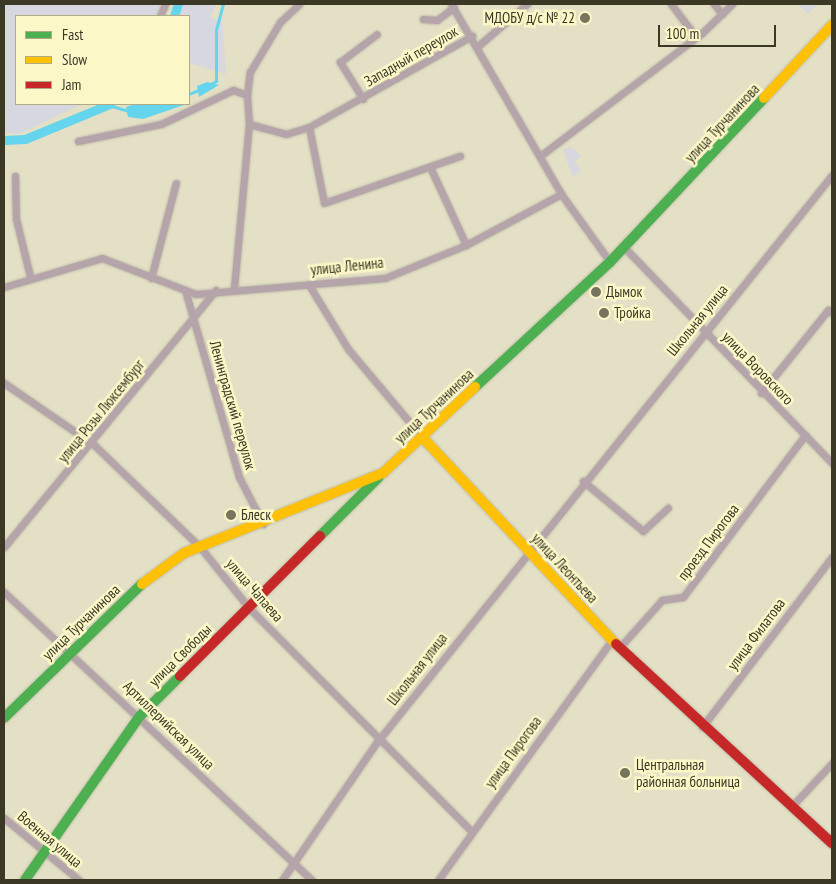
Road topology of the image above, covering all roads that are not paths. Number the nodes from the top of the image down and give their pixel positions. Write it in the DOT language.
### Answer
graph roads {
  1 [pos="299,4"];
  2 [pos="527,4"];
  3 [pos="671,4"];
  4 [pos="714,4"];
  5 [pos="732,4"];
  6 [pos="455,6"];
  7 [pos="722,14"];
  8 [pos="422,20"];
  9 [pos="831,30"];
  10 [pos="377,34"];
  11 [pos="472,36"];
  12 [pos="696,37"];
  13 [pos="478,46"];
  14 [pos="247,95"];
  15 [pos="363,99"];
  16 [pos="249,124"];
  17 [pos="309,128"];
  18 [pos="78,141"];
  19 [pos="460,156"];
  20 [pos="540,156"];
  21 [pos="430,167"];
  22 [pos="832,175"];
  23 [pos="15,176"];
  24 [pos="176,183"];
  25 [pos="561,194"];
  26 [pos="466,245"];
  27 [pos="624,247"];
  28 [pos="610,262"];
  29 [pos="30,276"];
  30 [pos="151,278"];
  31 [pos="308,284"];
  32 [pos="4,287"];
  33 [pos="234,288"];
  34 [pos="185,290"];
  35 [pos="216,290"];
  36 [pos="832,313"];
  37 [pos="194,319"];
  38 [pos="705,332"];
  39 [pos="4,383"];
  40 [pos="761,393"];
  41 [pos="805,435"];
  42 [pos="423,438"];
  43 [pos="93,444"];
  44 [pos="832,463"];
  45 [pos="383,473"];
  46 [pos="583,481"];
  47 [pos="668,508"];
  48 [pos="262,524"];
  49 [pos="4,547"];
  50 [pos="200,547"];
  51 [pos="527,550"];
  52 [pos="832,557"];
  53 [pos="4,592"];
  54 [pos="249,608"];
  55 [pos="616,644"];
  56 [pos="72,653"];
  57 [pos="140,716"];
  58 [pos="4,718"];
  59 [pos="702,727"];
  60 [pos="377,742"];
  61 [pos="832,763"];
  62 [pos="791,807"];
  63 [pos="4,818"];
  64 [pos="472,832"];
  65 [pos="832,843"];
  66 [pos="43,853"];
  67 [pos="294,864"];
  68 [pos="25,880"];
  69 [pos="79,880"];
  70 [pos="282,880"];
  71 [pos="312,880"];
  72 [pos="438,880"];
  1 -- 14 [label="street"];
  2 -- 13 [label="street"];
  3 -- 12 [label="street"];
  4 -- 7 [label="street"];
  5 -- 7 [label="street"];
  6 -- 8 [label="street, Западный переулок"];
  6 -- 11 [label="street"];
  7 -- 12 [label="street"];
  9 -- 27 [label="street, улица Турчанинова"];
  10 -- 15 [label="street, Западный переулок"];
  11 -- 13 [label="street"];
  11 -- 15 [label="street, Западный переулок"];
  12 -- 20 [label="street"];
  13 -- 20 [label="street"];
  14 -- 16 [label="street"];
  14 -- 18 [label="street"];
  15 -- 17 [label="street, Западный переулок"];
  16 -- 17 [label="street, Западный переулок"];
  16 -- 33 [label="street"];
  17 -- 21 [label="street"];
  19 -- 21 [label="street"];
  20 -- 25 [label="street"];
  21 -- 26 [label="street"];
  22 -- 38 [label="street, Школьная улица"];
  23 -- 29 [label="street"];
  24 -- 30 [label="street"];
  25 -- 26 [label="street, улица Ленина"];
  25 -- 28 [label="street"];
  26 -- 31 [label="street, улица Ленина"];
  27 -- 28 [label="street, улица Турчанинова"];
  27 -- 38 [label="street, улица Воровского"];
  28 -- 42 [label="street, улица Турчанинова"];
  29 -- 30 [label="street, улица Ленина"];
  29 -- 32 [label="street, улица Ленина"];
  30 -- 34 [label="street, улица Ленина"];
  31 -- 33 [label="street, улица Ленина"];
  31 -- 42 [label="street, улица Леонтьева"];
  33 -- 35 [label="street, улица Ленина"];
  34 -- 35 [label="street, улица Ленина"];
  34 -- 37 [label="street, Ленинградский переулок"];
  35 -- 37 [label="street, улица Розы Люксембург"];
  36 -- 40 [label="street"];
  37 -- 43 [label="street, улица Розы Люксембург"];
  37 -- 48 [label="street, Ленинградский переулок"];
  38 -- 40 [label="street, улица Воровского"];
  38 -- 46 [label="street, Школьная улица"];
  39 -- 43 [label="street, улица Чапаева"];
  40 -- 41 [label="street, улица Воровского"];
  41 -- 44 [label="street, улица Воровского"];
  41 -- 55 [label="street, проезд Пирогова"];
  42 -- 45 [label="street, улица Турчанинова"];
  42 -- 51 [label="street, улица Леонтьева"];
  43 -- 49 [label="street, улица Розы Люксембург"];
  43 -- 50 [label="street, улица Чапаева"];
  45 -- 48 [label="street, улица Турчанинова"];
  45 -- 54 [label="street, улица Свободы"];
  46 -- 47 [label="street"];
  46 -- 51 [label="street, Школьная улица"];
  48 -- 50 [label="street, улица Турчанинова"];
  50 -- 54 [label="street, улица Чапаева"];
  50 -- 56 [label="street, улица Турчанинова"];
  51 -- 55 [label="street, улица Леонтьева"];
  51 -- 60 [label="street, Школьная улица"];
  52 -- 59 [label="street, улица Филатова"];
  53 -- 56 [label="street, Артиллерийская улица"];
  54 -- 57 [label="street, улица Свободы"];
  54 -- 60 [label="street, улица Чапаева"];
  55 -- 59 [label="street, улица Леонтьева"];
  55 -- 64 [label="street, улица Пирогова"];
  56 -- 57 [label="street, Артиллерийская улица"];
  56 -- 58 [label="street, улица Турчанинова"];
  57 -- 66 [label="street, улица Свободы"];
  57 -- 67 [label="street, Артиллерийская улица"];
  59 -- 62 [label="street, улица Леонтьева"];
  60 -- 64 [label="street, улица Чапаева"];
  60 -- 67 [label="street, Школьная улица"];
  61 -- 62 [label="street"];
  62 -- 65 [label="street, улица Леонтьева"];
  63 -- 66 [label="street, Военная улица"];
  64 -- 72 [label="street, улица Пирогова"];
  66 -- 68 [label="street, улица Свободы"];
  66 -- 69 [label="street, Военная улица"];
  67 -- 70 [label="street, Школьная улица"];
  67 -- 71 [label="street, Артиллерийская улица"];
}
